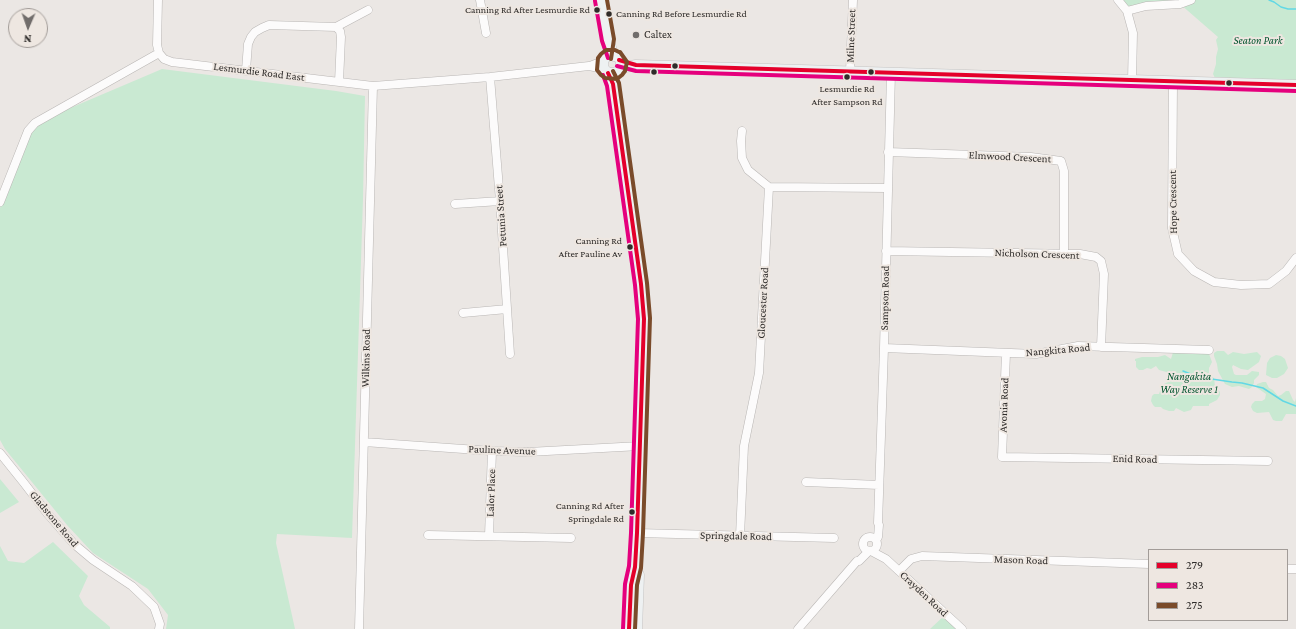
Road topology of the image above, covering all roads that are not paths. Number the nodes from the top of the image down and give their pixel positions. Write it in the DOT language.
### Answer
graph roads {
  1 [pos="158,0"];
  2 [pos="480,0"];
  3 [pos="601,0"];
  4 [pos="853,0"];
  5 [pos="1118,0"];
  6 [pos="1191,0"];
  7 [pos="368,10"];
  8 [pos="1127,11"];
  9 [pos="336,27"];
  10 [pos="486,33"];
  11 [pos="159,54"];
  12 [pos="611,65"];
  13 [pos="246,70"];
  14 [pos="850,72"];
  15 [pos="891,73"];
  16 [pos="490,77"];
  17 [pos="1132,81"];
  18 [pos="338,82"];
  19 [pos="1173,82"];
  20 [pos="1296,85"];
  21 [pos="373,86"];
  22 [pos="742,131"];
  23 [pos="888,152"];
  24 [pos="769,187"];
  25 [pos="887,188"];
  26 [pos="0,199"];
  27 [pos="500,201"];
  28 [pos="455,204"];
  29 [pos="886,250"];
  30 [pos="1064,254"];
  31 [pos="1296,258"];
  32 [pos="507,309"];
  33 [pos="462,314"];
  34 [pos="1100,347"];
  35 [pos="884,348"];
  36 [pos="1208,350"];
  37 [pos="1006,353"];
  38 [pos="510,354"];
  39 [pos="364,442"];
  40 [pos="640,446"];
  41 [pos="492,451"];
  42 [pos="0,453"];
  43 [pos="1002,457"];
  44 [pos="1268,461"];
  45 [pos="806,482"];
  46 [pos="879,485"];
  47 [pos="638,533"];
  48 [pos="428,535"];
  49 [pos="489,536"];
  50 [pos="740,536"];
  51 [pos="571,538"];
  52 [pos="834,538"];
  53 [pos="874,540"];
  54 [pos="868,549"];
  55 [pos="886,559"];
  56 [pos="1148,564"];
  57 [pos="635,567"];
  58 [pos="899,571"];
  59 [pos="159,629"];
  60 [pos="359,629"];
  61 [pos="629,629"];
  62 [pos="637,629"];
  63 [pos="798,629"];
  64 [pos="962,629"];
  1 -- 11 [label="street"];
  2 -- 10 [label="street"];
  3 -- 12 [label="main road"];
  4 -- 14 [label="street, Milne Street"];
  5 -- 8 [label="street"];
  6 -- 8 [label="street"];
  7 -- 9 [label="street"];
  8 -- 17 [label="street"];
  9 -- 13 [label="street"];
  9 -- 18 [label="street"];
  11 -- 13 [label="street, Lesmurdie Road East"];
  11 -- 26 [label="street"];
  12 -- 14 [label="main road"];
  12 -- 16 [label="street, Lesmurdie Road East"];
  12 -- 40 [label="main road"];
  13 -- 18 [label="street, Lesmurdie Road East"];
  14 -- 15 [label="main road"];
  15 -- 17 [label="main road"];
  15 -- 23 [label="street, Sampson Road"];
  16 -- 21 [label="street, Lesmurdie Road East"];
  16 -- 27 [label="street, Petunia Street"];
  17 -- 19 [label="main road"];
  18 -- 21 [label="street, Lesmurdie Road East"];
  19 -- 20 [label="main road"];
  19 -- 31 [label="street, Hope Crescent"];
  21 -- 39 [label="street, Wilkins Road"];
  22 -- 24 [label="street"];
  23 -- 25 [label="street, Sampson Road"];
  23 -- 30 [label="street, Elmwood Crescent"];
  24 -- 25 [label="street"];
  24 -- 50 [label="street, Gloucester Road"];
  25 -- 29 [label="street, Sampson Road"];
  27 -- 28 [label="street"];
  27 -- 32 [label="street, Petunia Street"];
  29 -- 30 [label="street, Nicholson Crescent"];
  29 -- 35 [label="street, Sampson Road"];
  30 -- 34 [label="street, Nicholson Crescent"];
  32 -- 33 [label="street"];
  32 -- 38 [label="street, Petunia Street"];
  34 -- 36 [label="street, Nangkita Road"];
  34 -- 37 [label="street, Nangkita Road"];
  35 -- 37 [label="street, Nangkita Road"];
  35 -- 46 [label="street, Sampson Road"];
  37 -- 43 [label="street, Avonia Road"];
  39 -- 41 [label="street, Pauline Avenue"];
  39 -- 60 [label="street, Wilkins Road"];
  40 -- 41 [label="street, Pauline Avenue"];
  40 -- 47 [label="main road"];
  41 -- 49 [label="street, Lalor Place"];
  42 -- 59 [label="street, Gladstone Road"];
  43 -- 44 [label="street, Enid Road"];
  45 -- 46 [label="street"];
  46 -- 53 [label="street, Sampson Road"];
  47 -- 50 [label="street, Springdale Road"];
  47 -- 57 [label="main road"];
  48 -- 49 [label="street"];
  49 -- 51 [label="street"];
  50 -- 52 [label="street, Springdale Road"];
  53 -- 54 [label="street"];
  53 -- 54 [label="street"];
  53 -- 55 [label="street, Crayden Road"];
  54 -- 55 [label="street, Crayden Road"];
  54 -- 63 [label="street"];
  55 -- 58 [label="street, Crayden Road"];
  56 -- 58 [label="street, Mason Road"];
  57 -- 61 [label="main road"];
  57 -- 62 [label="main road"];
  58 -- 64 [label="street, Crayden Road"];
}
